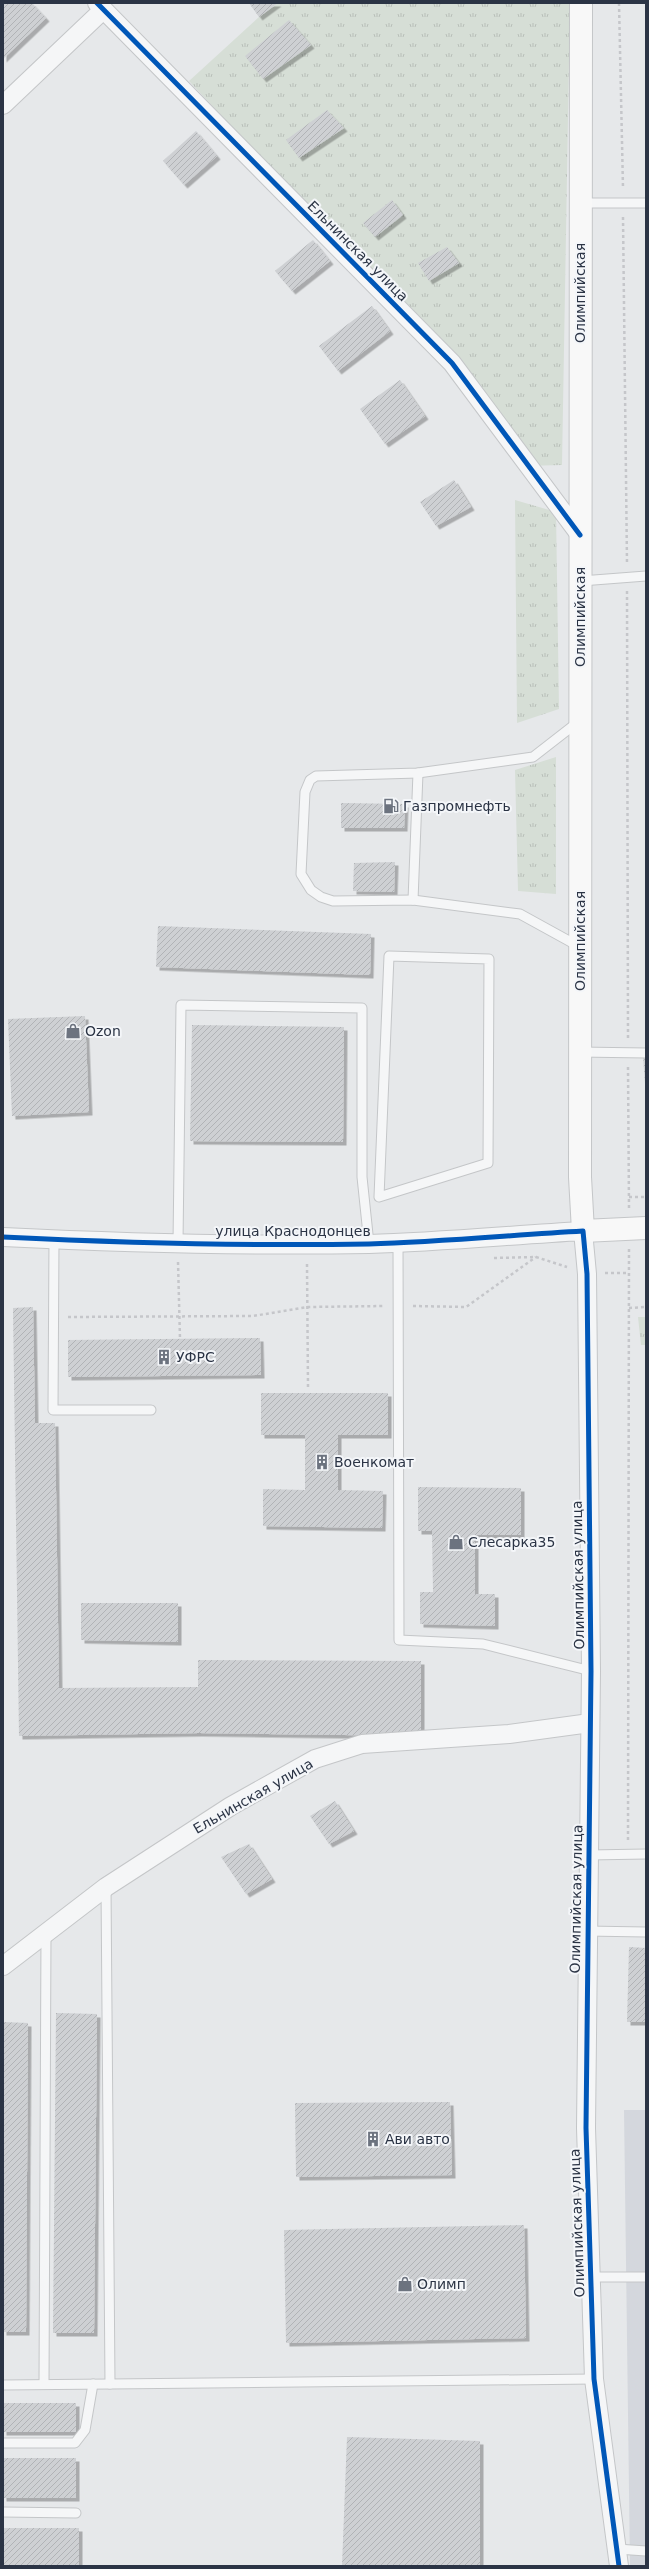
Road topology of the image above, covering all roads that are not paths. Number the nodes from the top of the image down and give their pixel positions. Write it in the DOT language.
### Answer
graph roads {
  1 [pos="581,3"];
  2 [pos="100,6"];
  3 [pos="3,105"];
  4 [pos="580,203"];
  5 [pos="646,203"];
  6 [pos="580,535"];
  7 [pos="646,576"];
  8 [pos="581,581"];
  9 [pos="579,721"];
  10 [pos="418,773"];
  11 [pos="413,900"];
  12 [pos="581,948"];
  13 [pos="578,1052"];
  14 [pos="646,1053"];
  15 [pos="379,1197"];
  16 [pos="646,1228"];
  17 [pos="583,1231"];
  18 [pos="3,1237"];
  19 [pos="54,1240"];
  20 [pos="398,1242"];
  21 [pos="178,1243"];
  22 [pos="368,1244"];
  23 [pos="151,1410"];
  24 [pos="590,1671"];
  25 [pos="590,1723"];
  26 [pos="646,1854"];
  27 [pos="589,1855"];
  28 [pos="106,1887"];
  29 [pos="586,1931"];
  30 [pos="646,1932"];
  31 [pos="46,1933"];
  32 [pos="3,1966"];
  33 [pos="592,2277"];
  34 [pos="646,2277"];
  35 [pos="594,2379"];
  36 [pos="44,2384"];
  37 [pos="93,2384"];
  38 [pos="110,2384"];
  39 [pos="3,2385"];
  40 [pos="3,2443"];
  41 [pos="3,2512"];
  42 [pos="76,2513"];
  43 [pos="646,2551"];
  44 [pos="618,2557"];
  1 -- 4 [label="main road, Олимпийская"];
  2 -- 3 [label="street"];
  2 -- 6 [label="street, Ельнинская улица"];
  4 -- 5 [label="lane"];
  4 -- 6 [label="main road, Олимпийская"];
  6 -- 8 [label="main road, Олимпийская"];
  7 -- 8 [label="lane"];
  8 -- 9 [label="main road, Олимпийская"];
  9 -- 10 [label="lane"];
  9 -- 12 [label="main road, Олимпийская"];
  10 -- 11 [label="lane"];
  10 -- 11 [label="lane"];
  11 -- 12 [label="lane"];
  12 -- 13 [label="main road, Олимпийская"];
  13 -- 14 [label="lane"];
  13 -- 17 [label="main road, Олимпийская"];
  15 -- 15 [label="lane"];
  16 -- 17 [label="main road, улица Краснодонцев"];
  17 -- 20 [label="street, улица Краснодонцев"];
  17 -- 24 [label="street, Олимпийская улица"];
  18 -- 19 [label="street, улица Краснодонцев"];
  19 -- 21 [label="street, улица Краснодонцев"];
  19 -- 23 [label="lane"];
  20 -- 22 [label="street, улица Краснодонцев"];
  20 -- 24 [label="lane"];
  21 -- 22 [label="street, улица Краснодонцев"];
  21 -- 22 [label="lane"];
  24 -- 25 [label="street, Олимпийская улица"];
  25 -- 27 [label="street, Олимпийская улица"];
  25 -- 28 [label="street, Ельнинская улица"];
  26 -- 27 [label="lane"];
  27 -- 29 [label="street, Олимпийская улица"];
  28 -- 31 [label="street, Ельнинская улица"];
  28 -- 38 [label="lane"];
  29 -- 30 [label="lane"];
  29 -- 33 [label="street, Олимпийская улица"];
  31 -- 32 [label="street, Ельнинская улица"];
  31 -- 36 [label="lane"];
  33 -- 34 [label="lane"];
  33 -- 35 [label="street, Олимпийская улица"];
  35 -- 38 [label="lane"];
  35 -- 44 [label="street, Олимпийская улица"];
  36 -- 37 [label="lane"];
  36 -- 39 [label="lane"];
  37 -- 38 [label="lane"];
  37 -- 40 [label="lane"];
  41 -- 42 [label="lane"];
  43 -- 44 [label="lane"];
}
